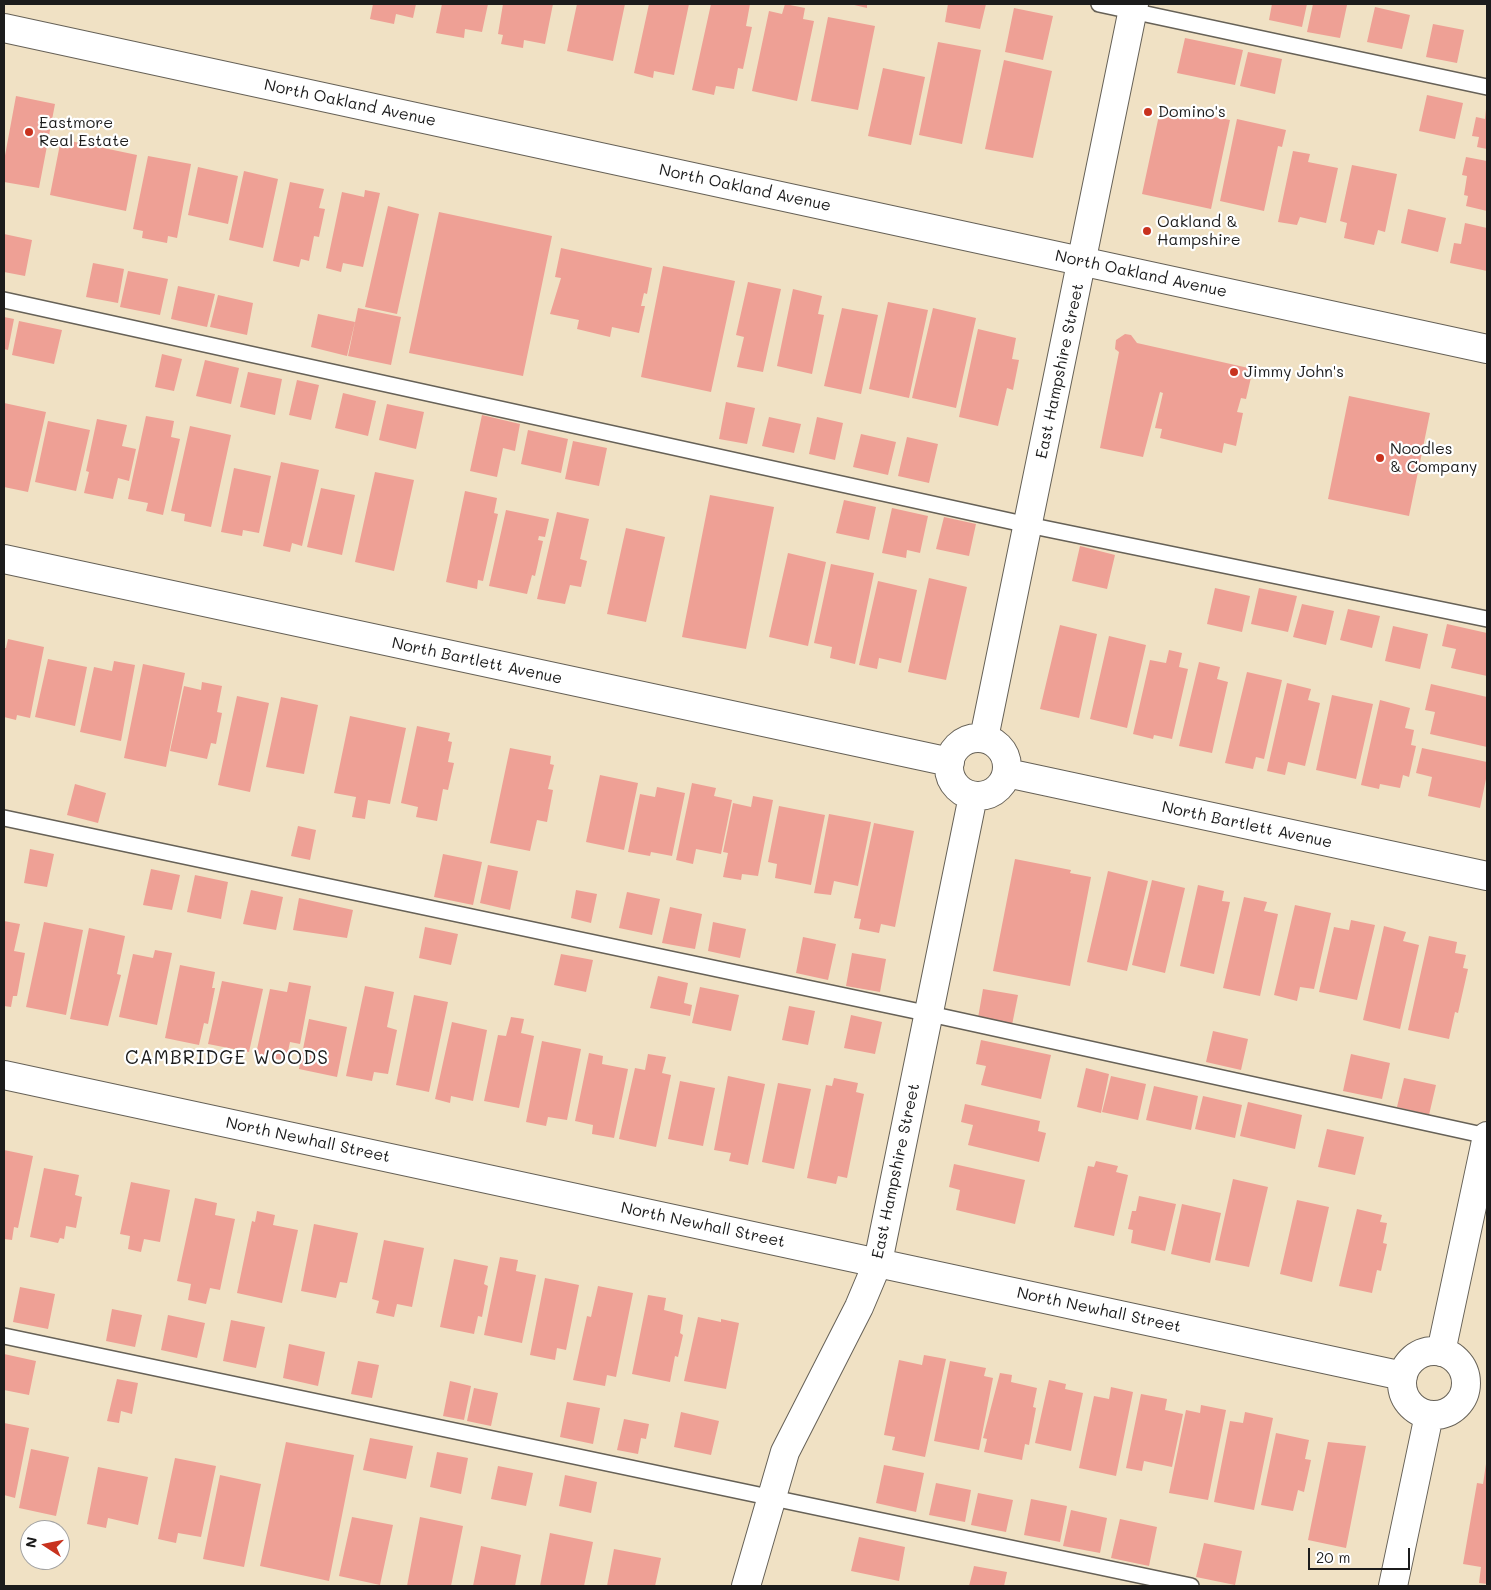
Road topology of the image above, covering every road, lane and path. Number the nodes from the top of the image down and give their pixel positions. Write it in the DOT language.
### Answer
graph roads {
  1 [pos="1099,4"];
  2 [pos="1134,7"];
  3 [pos="4,28"];
  4 [pos="1487,87"];
  5 [pos="1082,261"];
  6 [pos="4,300"];
  7 [pos="1487,349"];
  8 [pos="1028,525"];
  9 [pos="4,559"];
  10 [pos="1487,619"];
  11 [pos="984,738"];
  12 [pos="950,762"];
  13 [pos="1007,773"];
  14 [pos="973,796"];
  15 [pos="4,818"];
  16 [pos="1487,876"];
  17 [pos="930,1014"];
  18 [pos="4,1075"];
  19 [pos="1487,1136"];
  20 [pos="878,1262"];
  21 [pos="4,1336"];
  22 [pos="1441,1352"];
  23 [pos="1403,1376"];
  24 [pos="1476,1391"];
  25 [pos="1429,1415"];
  26 [pos="771,1498"];
  27 [pos="746,1586"];
  28 [pos="1191,1586"];
  29 [pos="1392,1586"];
  1 -- 2 [label="lane"];
  2 -- 4 [label="lane"];
  2 -- 5 [label="street, East Hampshire Street"];
  3 -- 5 [label="street, North Oakland Avenue"];
  5 -- 7 [label="street, North Oakland Avenue"];
  5 -- 8 [label="street, East Hampshire Street"];
  6 -- 8 [label="lane"];
  8 -- 10 [label="lane"];
  8 -- 11 [label="street, East Hampshire Street"];
  9 -- 12 [label="street, North Bartlett Avenue"];
  11 -- 12 [label="street"];
  11 -- 13 [label="street"];
  12 -- 14 [label="street"];
  13 -- 14 [label="street"];
  13 -- 16 [label="street, North Bartlett Avenue"];
  14 -- 17 [label="street, East Hampshire Street"];
  15 -- 17 [label="lane"];
  17 -- 19 [label="lane"];
  17 -- 20 [label="street, East Hampshire Street"];
  18 -- 20 [label="street, North Newhall Street"];
  19 -- 22 [label="street"];
  20 -- 23 [label="street, North Newhall Street"];
  20 -- 26 [label="street, East Hampshire Street"];
  21 -- 26 [label="lane"];
  22 -- 23 [label="street"];
  22 -- 24 [label="street"];
  23 -- 25 [label="street"];
  24 -- 25 [label="street"];
  25 -- 29 [label="street"];
  26 -- 27 [label="street, East Hampshire Street"];
  26 -- 28 [label="lane"];
}
